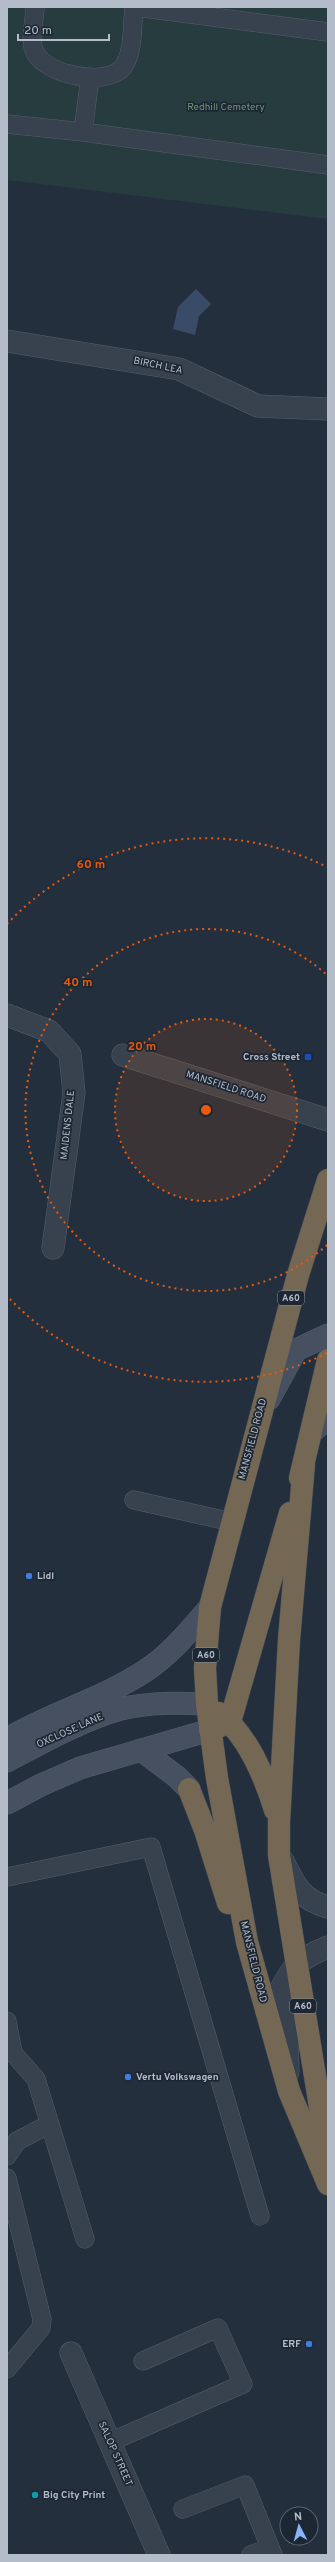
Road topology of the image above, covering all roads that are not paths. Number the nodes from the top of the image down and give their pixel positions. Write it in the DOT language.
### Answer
graph roads {
  1 [pos="36,7"];
  2 [pos="135,7"];
  3 [pos="328,32"];
  4 [pos="90,77"];
  5 [pos="7,124"];
  6 [pos="83,132"];
  7 [pos="328,165"];
  8 [pos="7,341"];
  9 [pos="328,409"];
  10 [pos="7,1015"];
  11 [pos="123,1055"];
  12 [pos="328,1120"];
  13 [pos="328,1180"];
  14 [pos="53,1248"];
  15 [pos="328,1335"];
  16 [pos="328,1360"];
  17 [pos="258,1417"];
  18 [pos="320,1425"];
  19 [pos="304,1464"];
  20 [pos="134,1500"];
  21 [pos="232,1522"];
  22 [pos="210,1607"];
  23 [pos="207,1704"];
  24 [pos="230,1722"];
  25 [pos="210,1730"];
  26 [pos="7,1739"];
  27 [pos="141,1750"];
  28 [pos="7,1761"];
  29 [pos="189,1789"];
  30 [pos="7,1803"];
  31 [pos="279,1822"];
  32 [pos="279,1855"];
  33 [pos="7,1876"];
  34 [pos="328,1907"];
  35 [pos="246,1942"];
  36 [pos="328,1947"];
  37 [pos="296,1963"];
  38 [pos="7,2021"];
  39 [pos="288,2091"];
  40 [pos="50,2124"];
  41 [pos="7,2156"];
  42 [pos="328,2156"];
  43 [pos="7,2178"];
  44 [pos="328,2184"];
  45 [pos="260,2216"];
  46 [pos="85,2240"];
  47 [pos="71,2352"];
  48 [pos="143,2361"];
  49 [pos="8,2363"];
  50 [pos="110,2442"];
  51 [pos="183,2509"];
  52 [pos="271,2551"];
  53 [pos="159,2555"];
  54 [pos="251,2555"];
  1 -- 4 [label="lane"];
  2 -- 3 [label="lane"];
  2 -- 4 [label="lane"];
  4 -- 6 [label="lane"];
  5 -- 6 [label="lane"];
  6 -- 7 [label="lane"];
  8 -- 9 [label="street, BIRCH LEA"];
  10 -- 14 [label="street, MAIDENS DALE"];
  11 -- 12 [label="street, MANSFIELD ROAD"];
  13 -- 17 [label="highway, MANSFIELD ROAD / A60"];
  15 -- 17 [label="main road"];
  16 -- 18 [label="highway, A60"];
  17 -- 21 [label="highway, MANSFIELD ROAD / A60"];
  18 -- 19 [label="highway, A60"];
  19 -- 24 [label="highway, A60"];
  19 -- 31 [label="highway, A60"];
  20 -- 21 [label="lane"];
  21 -- 22 [label="highway, MANSFIELD ROAD / A60"];
  22 -- 23 [label="highway, MANSFIELD ROAD / A60"];
  22 -- 26 [label="main road"];
  23 -- 24 [label="highway"];
  23 -- 25 [label="highway, MANSFIELD ROAD / A60"];
  23 -- 28 [label="main road, OXCLOSE LANE"];
  24 -- 25 [label="highway"];
  24 -- 31 [label="highway"];
  25 -- 27 [label="main road"];
  25 -- 35 [label="highway, MANSFIELD ROAD / A60"];
  27 -- 29 [label="main road"];
  27 -- 30 [label="main road"];
  29 -- 35 [label="highway, A60"];
  31 -- 32 [label="highway, A60"];
  32 -- 34 [label="street"];
  32 -- 37 [label="highway, A60"];
  33 -- 45 [label="lane"];
  35 -- 39 [label="highway, MANSFIELD ROAD / A60"];
  36 -- 37 [label="street"];
  37 -- 39 [label="street"];
  37 -- 42 [label="highway, A60"];
  38 -- 40 [label="lane"];
  39 -- 44 [label="highway, MANSFIELD ROAD / A60"];
  40 -- 41 [label="lane"];
  40 -- 46 [label="lane"];
  43 -- 49 [label="lane"];
  47 -- 50 [label="street, SALOP STREET"];
  48 -- 50 [label="lane"];
  50 -- 53 [label="street, SALOP STREET"];
  51 -- 52 [label="lane"];
  52 -- 54 [label="lane"];
}
